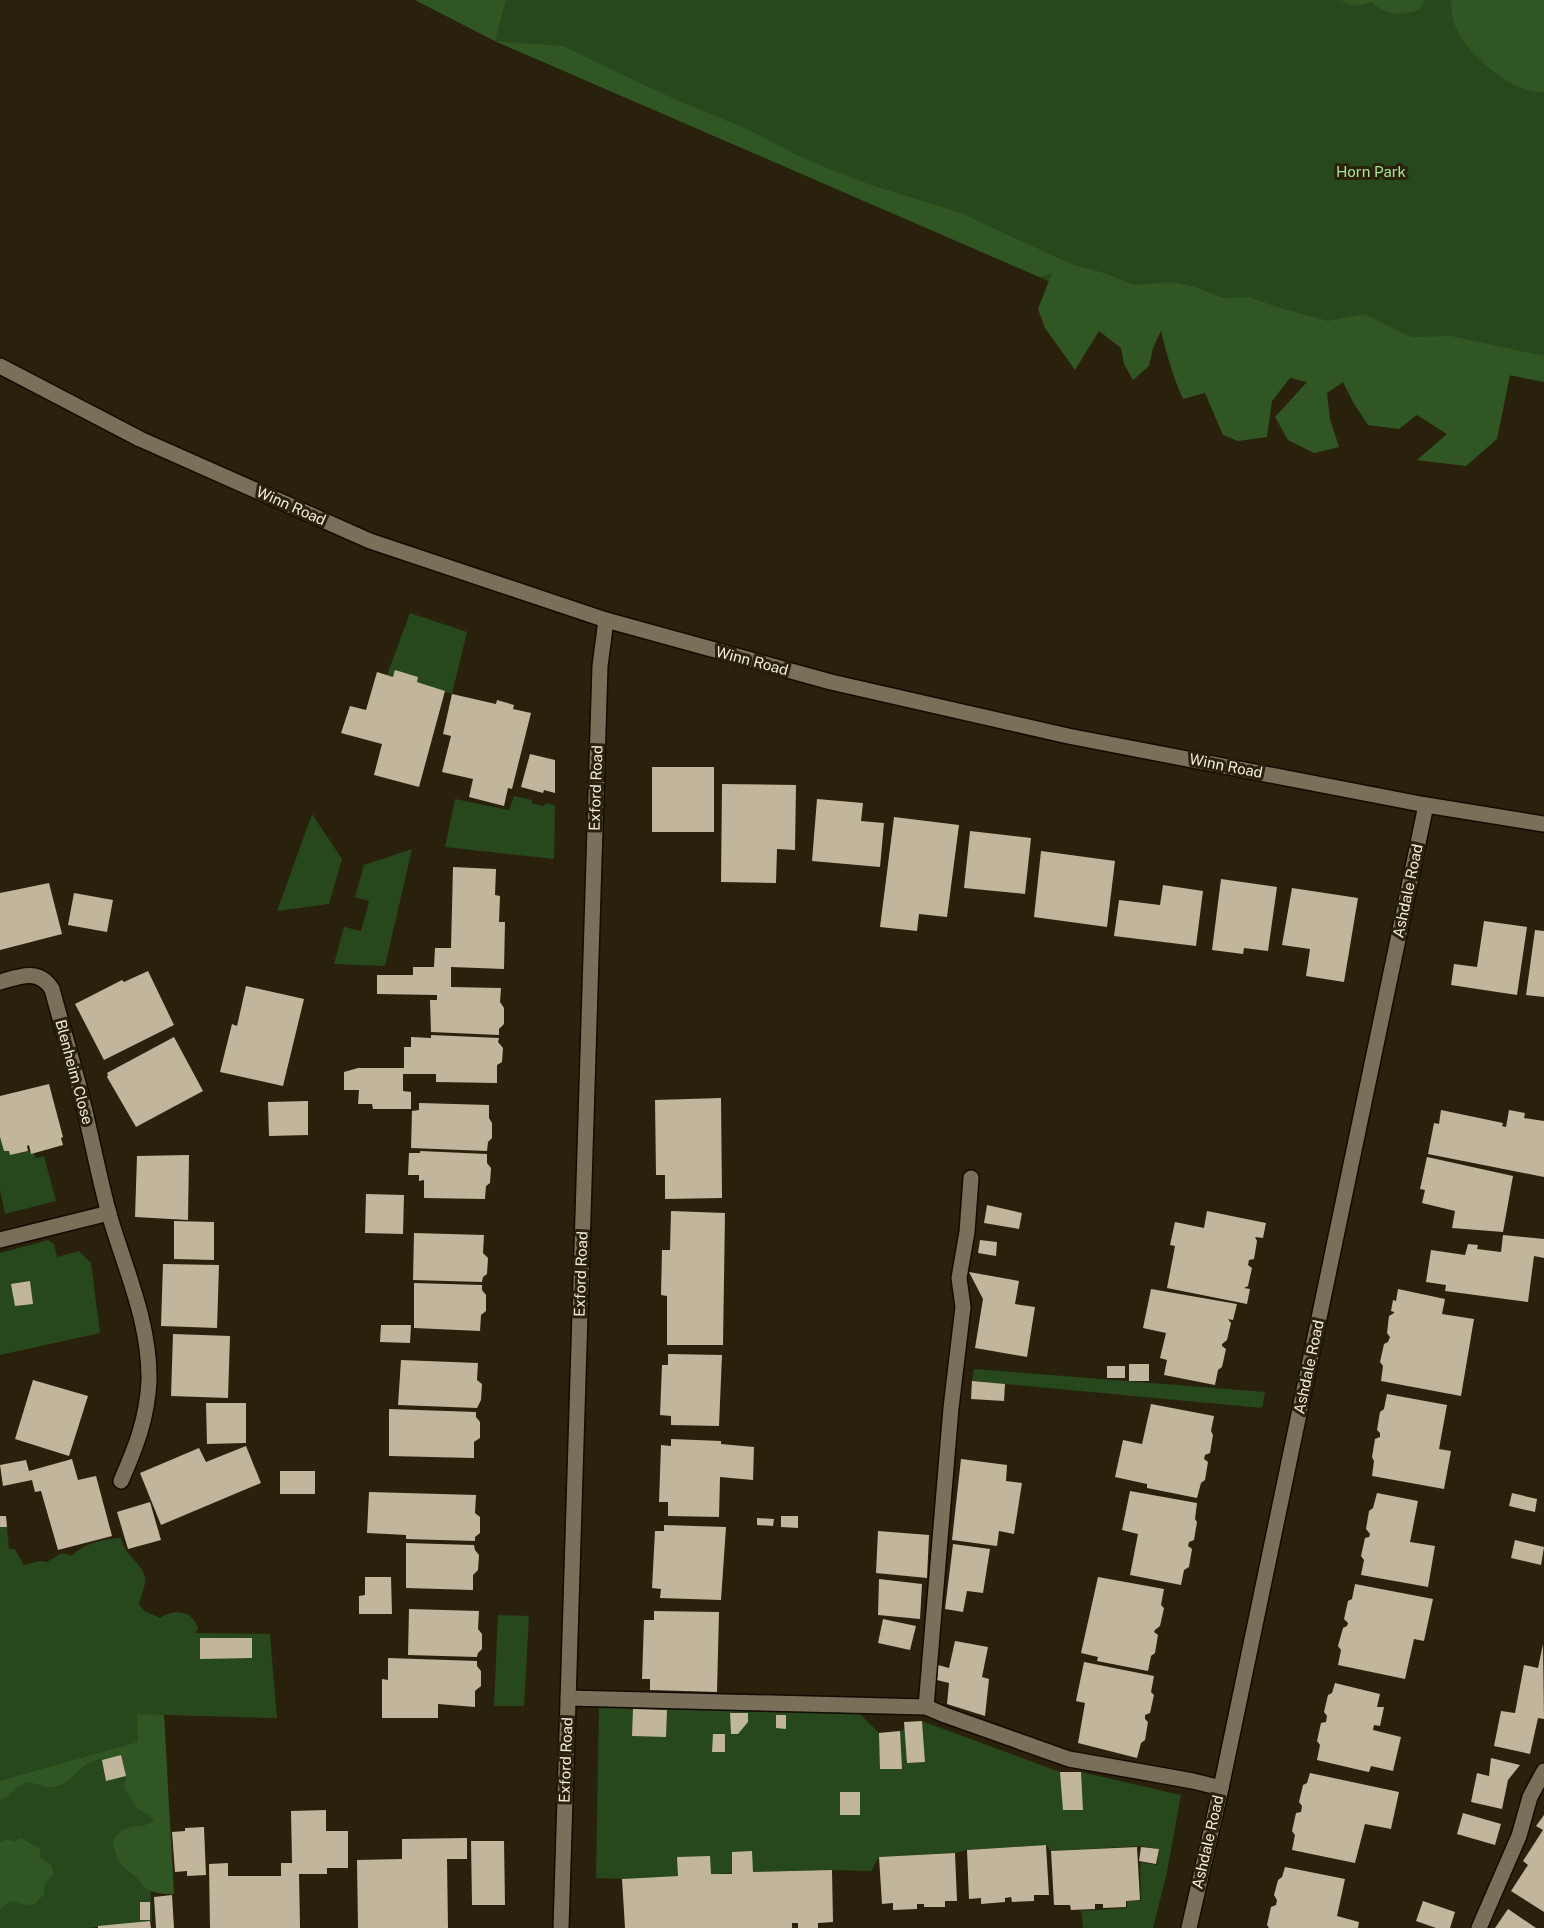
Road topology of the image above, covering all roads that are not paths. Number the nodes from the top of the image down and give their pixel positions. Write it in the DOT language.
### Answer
graph roads {
  1 [pos="0,366"];
  2 [pos="606,620"];
  3 [pos="1426,805"];
  4 [pos="1544,824"];
  5 [pos="0,982"];
  6 [pos="971,1178"];
  7 [pos="109,1213"];
  8 [pos="0,1240"];
  9 [pos="121,1481"];
  10 [pos="568,1698"];
  11 [pos="926,1707"];
  12 [pos="1544,1771"];
  13 [pos="1221,1788"];
  14 [pos="561,1928"];
  15 [pos="1188,1928"];
  16 [pos="1479,1928"];
  1 -- 2 [label="street, Winn Road"];
  2 -- 3 [label="street, Winn Road"];
  2 -- 10 [label="street, Exford Road"];
  3 -- 4 [label="street, Winn Road"];
  3 -- 13 [label="street, Ashdale Road"];
  5 -- 7 [label="street, Blenheim Close"];
  6 -- 11 [label="street"];
  7 -- 8 [label="street"];
  7 -- 9 [label="street, Blenheim Close"];
  10 -- 11 [label="street"];
  10 -- 14 [label="street, Exford Road"];
  11 -- 13 [label="street"];
  12 -- 16 [label="street"];
  13 -- 15 [label="street, Ashdale Road"];
}
